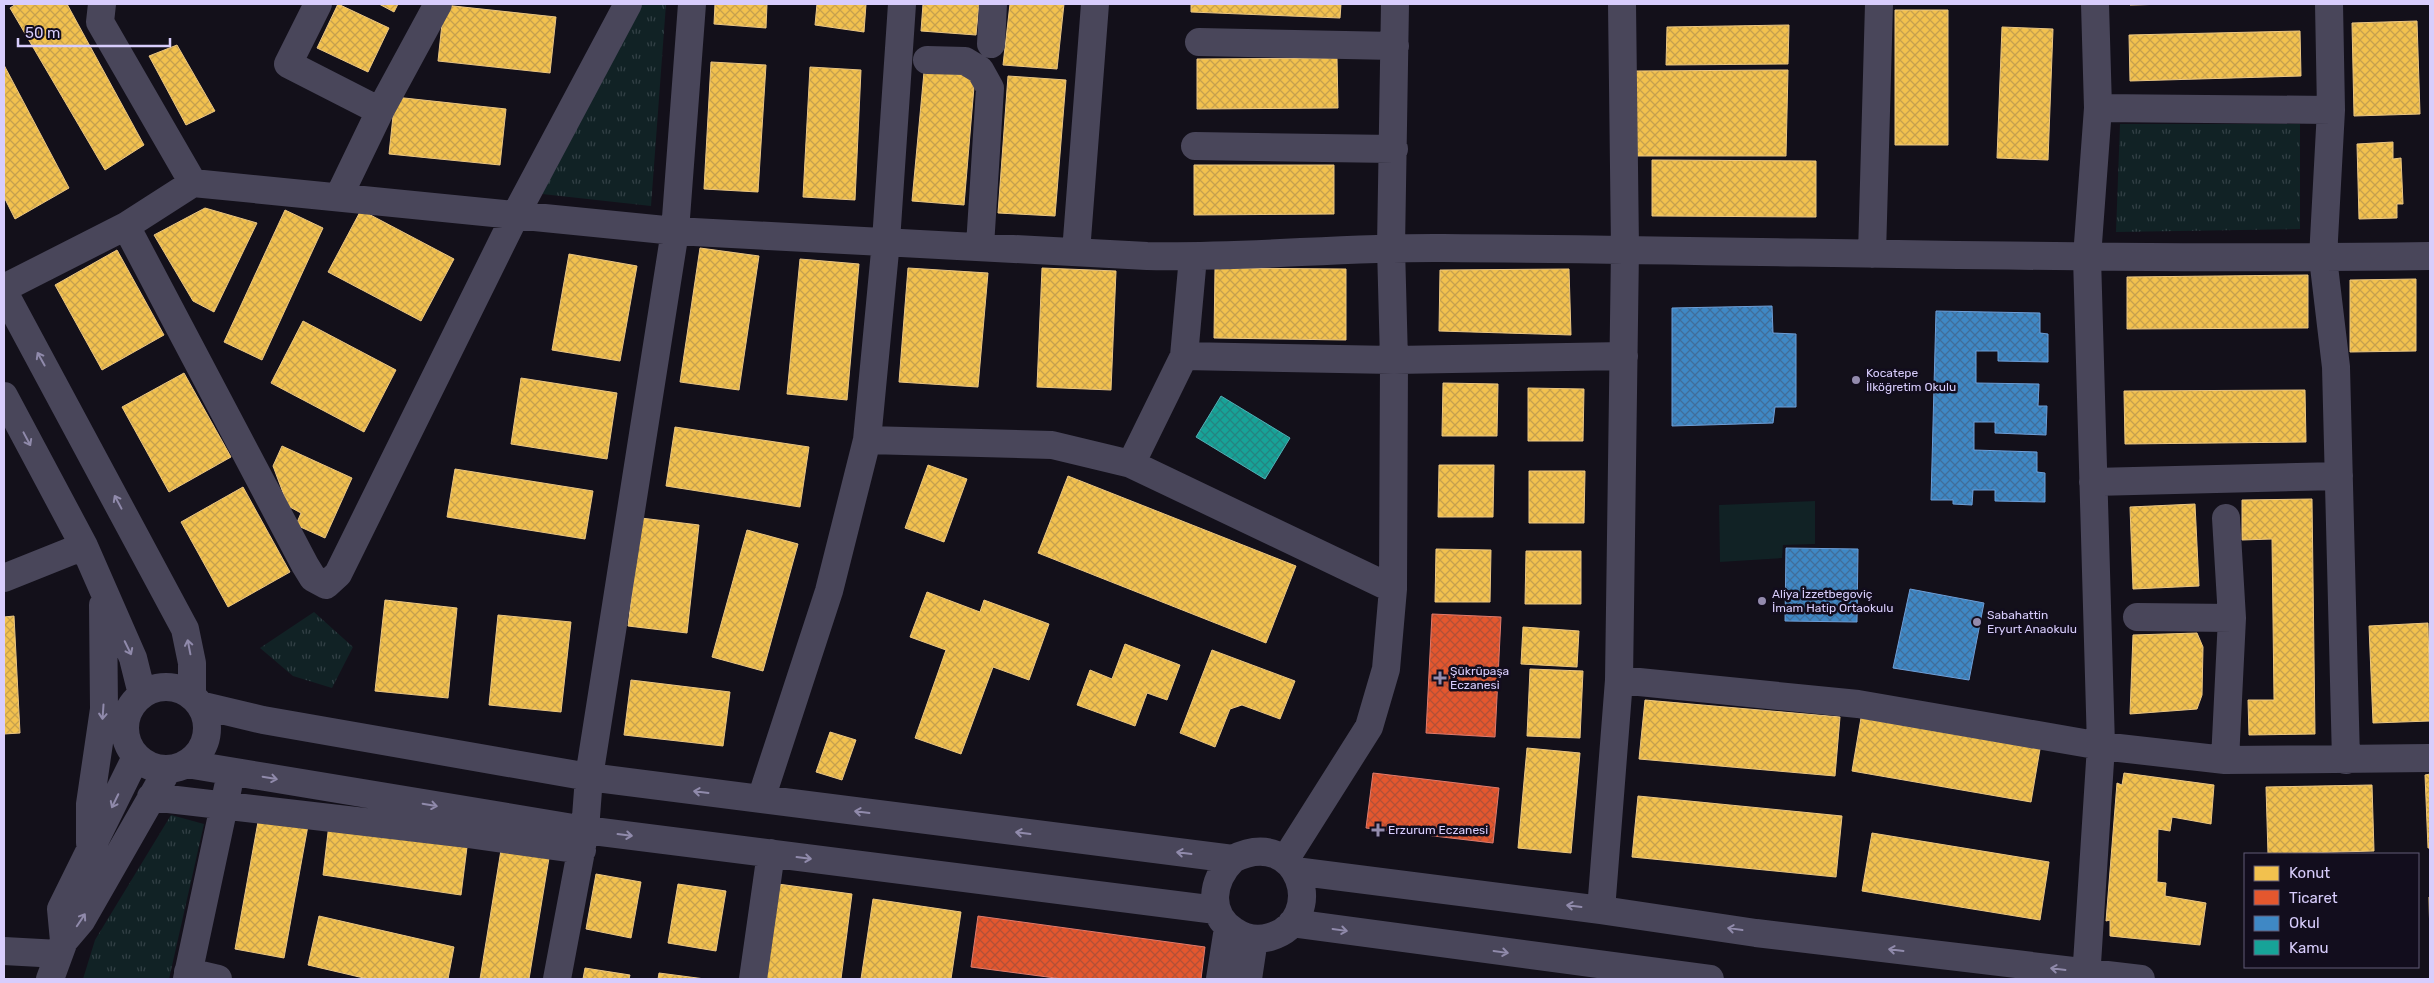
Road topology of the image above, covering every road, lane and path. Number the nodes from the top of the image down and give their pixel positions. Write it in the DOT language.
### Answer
graph roads {
  1 [pos="102,4"];
  2 [pos="318,4"];
  3 [pos="438,4"];
  4 [pos="628,4"];
  5 [pos="692,4"];
  6 [pos="902,4"];
  7 [pos="993,4"];
  8 [pos="1095,4"];
  9 [pos="1395,4"];
  10 [pos="1622,4"];
  11 [pos="1879,4"];
  12 [pos="2095,4"];
  13 [pos="2329,4"];
  14 [pos="1199,42"];
  15 [pos="991,44"];
  16 [pos="1395,46"];
  17 [pos="927,60"];
  18 [pos="2098,108"];
  19 [pos="2331,110"];
  20 [pos="380,111"];
  21 [pos="1195,146"];
  22 [pos="1394,150"];
  23 [pos="193,183"];
  24 [pos="339,196"];
  25 [pos="515,216"];
  26 [pos="126,226"];
  27 [pos="675,230"];
  28 [pos="886,241"];
  29 [pos="980,246"];
  30 [pos="1390,247"];
  31 [pos="1625,249"];
  32 [pos="1076,252"];
  33 [pos="1872,254"];
  34 [pos="2430,256"];
  35 [pos="1193,257"];
  36 [pos="2087,257"];
  37 [pos="2323,258"];
  38 [pos="4,290"];
  39 [pos="1184,356"];
  40 [pos="1624,356"];
  41 [pos="1394,360"];
  42 [pos="4,396"];
  43 [pos="867,440"];
  44 [pos="1131,464"];
  45 [pos="2339,476"];
  46 [pos="2093,482"];
  47 [pos="2226,518"];
  48 [pos="84,546"];
  49 [pos="4,578"];
  50 [pos="1393,589"];
  51 [pos="103,593"];
  52 [pos="2138,617"];
  53 [pos="2232,618"];
  54 [pos="1619,680"];
  55 [pos="142,694"];
  56 [pos="196,701"];
  57 [pos="2101,746"];
  58 [pos="136,757"];
  59 [pos="2430,758"];
  60 [pos="2225,760"];
  61 [pos="2346,760"];
  62 [pos="178,766"];
  63 [pos="233,772"];
  64 [pos="589,777"];
  65 [pos="152,797"];
  66 [pos="761,799"];
  67 [pos="223,804"];
  68 [pos="583,840"];
  69 [pos="90,851"];
  70 [pos="771,854"];
  71 [pos="1232,860"];
  72 [pos="1290,866"];
  73 [pos="1601,910"];
  74 [pos="1222,919"];
  75 [pos="1292,923"];
  76 [pos="1254,939"];
  77 [pos="4,951"];
  78 [pos="58,958"];
  79 [pos="1596,972"];
  80 [pos="187,976"];
  81 [pos="2086,976"];
  82 [pos="218,979"];
  83 [pos="558,979"];
  84 [pos="753,979"];
  85 [pos="1220,979"];
  86 [pos="1248,979"];
  87 [pos="1710,979"];
  88 [pos="2141,979"];
  1 -- 23 [label="street"];
  2 -- 20 [label="street"];
  3 -- 20 [label="street"];
  4 -- 25 [label="street"];
  5 -- 27 [label="street"];
  6 -- 28 [label="street"];
  7 -- 15 [label="street"];
  8 -- 32 [label="street"];
  9 -- 16 [label="street"];
  10 -- 31 [label="street"];
  11 -- 33 [label="street"];
  12 -- 18 [label="street"];
  13 -- 19 [label="street"];
  14 -- 16 [label="street"];
  16 -- 22 [label="street"];
  17 -- 29 [label="street"];
  18 -- 19 [label="street"];
  18 -- 36 [label="street"];
  19 -- 37 [label="street"];
  20 -- 24 [label="street"];
  21 -- 22 [label="street"];
  22 -- 30 [label="street"];
  23 -- 24 [label="street"];
  23 -- 26 [label="street"];
  24 -- 25 [label="street"];
  25 -- 26 [label="street"];
  25 -- 27 [label="street"];
  26 -- 38 [label="street"];
  27 -- 28 [label="street"];
  27 -- 64 [label="street"];
  28 -- 29 [label="street"];
  28 -- 43 [label="street"];
  29 -- 32 [label="street"];
  30 -- 31 [label="street"];
  30 -- 35 [label="street"];
  30 -- 41 [label="street"];
  31 -- 33 [label="street"];
  31 -- 40 [label="street"];
  32 -- 35 [label="street"];
  33 -- 36 [label="street"];
  34 -- 37 [label="street"];
  35 -- 39 [label="street"];
  36 -- 37 [label="street"];
  36 -- 46 [label="street"];
  37 -- 45 [label="street"];
  56 -- 38 [label="street, one-way"];
  39 -- 41 [label="street"];
  39 -- 44 [label="street"];
  40 -- 41 [label="street"];
  40 -- 54 [label="street"];
  41 -- 50 [label="street"];
  42 -- 48 [label="street, one-way"];
  43 -- 44 [label="street"];
  43 -- 66 [label="street"];
  44 -- 50 [label="street"];
  45 -- 46 [label="street"];
  45 -- 61 [label="street"];
  46 -- 57 [label="street"];
  47 -- 53 [label="street"];
  48 -- 49 [label="street"];
  48 -- 51 [label="street"];
  50 -- 72 [label="street"];
  51 -- 55 [label="street, one-way"];
  51 -- 69 [label="street, one-way"];
  52 -- 53 [label="street"];
  53 -- 60 [label="street"];
  54 -- 57 [label="street"];
  54 -- 73 [label="street"];
  55 -- 56 [label="street"];
  55 -- 58 [label="street"];
  56 -- 62 [label="street"];
  56 -- 64 [label="street"];
  57 -- 60 [label="street"];
  57 -- 81 [label="street"];
  58 -- 62 [label="street"];
  58 -- 69 [label="street, one-way"];
  59 -- 61 [label="street"];
  60 -- 61 [label="street"];
  62 -- 63 [label="street"];
  62 -- 65 [label="street"];
  63 -- 67 [label="street"];
  63 -- 68 [label="street, one-way"];
  66 -- 64 [label="street, one-way"];
  64 -- 68 [label="street"];
  65 -- 67 [label="street"];
  78 -- 65 [label="street, one-way"];
  71 -- 66 [label="street, one-way"];
  67 -- 68 [label="street"];
  67 -- 80 [label="street"];
  68 -- 70 [label="street, one-way"];
  68 -- 83 [label="street"];
  69 -- 78 [label="street"];
  70 -- 74 [label="street, one-way"];
  70 -- 84 [label="street"];
  71 -- 72 [label="street"];
  71 -- 74 [label="street"];
  73 -- 72 [label="street, one-way"];
  72 -- 75 [label="street"];
  81 -- 73 [label="street, one-way"];
  74 -- 76 [label="street"];
  74 -- 85 [label="street"];
  75 -- 76 [label="street"];
  75 -- 79 [label="street, one-way"];
  76 -- 86 [label="street"];
  77 -- 78 [label="street"];
  79 -- 87 [label="street"];
  80 -- 82 [label="street"];
  81 -- 88 [label="street"];
}
